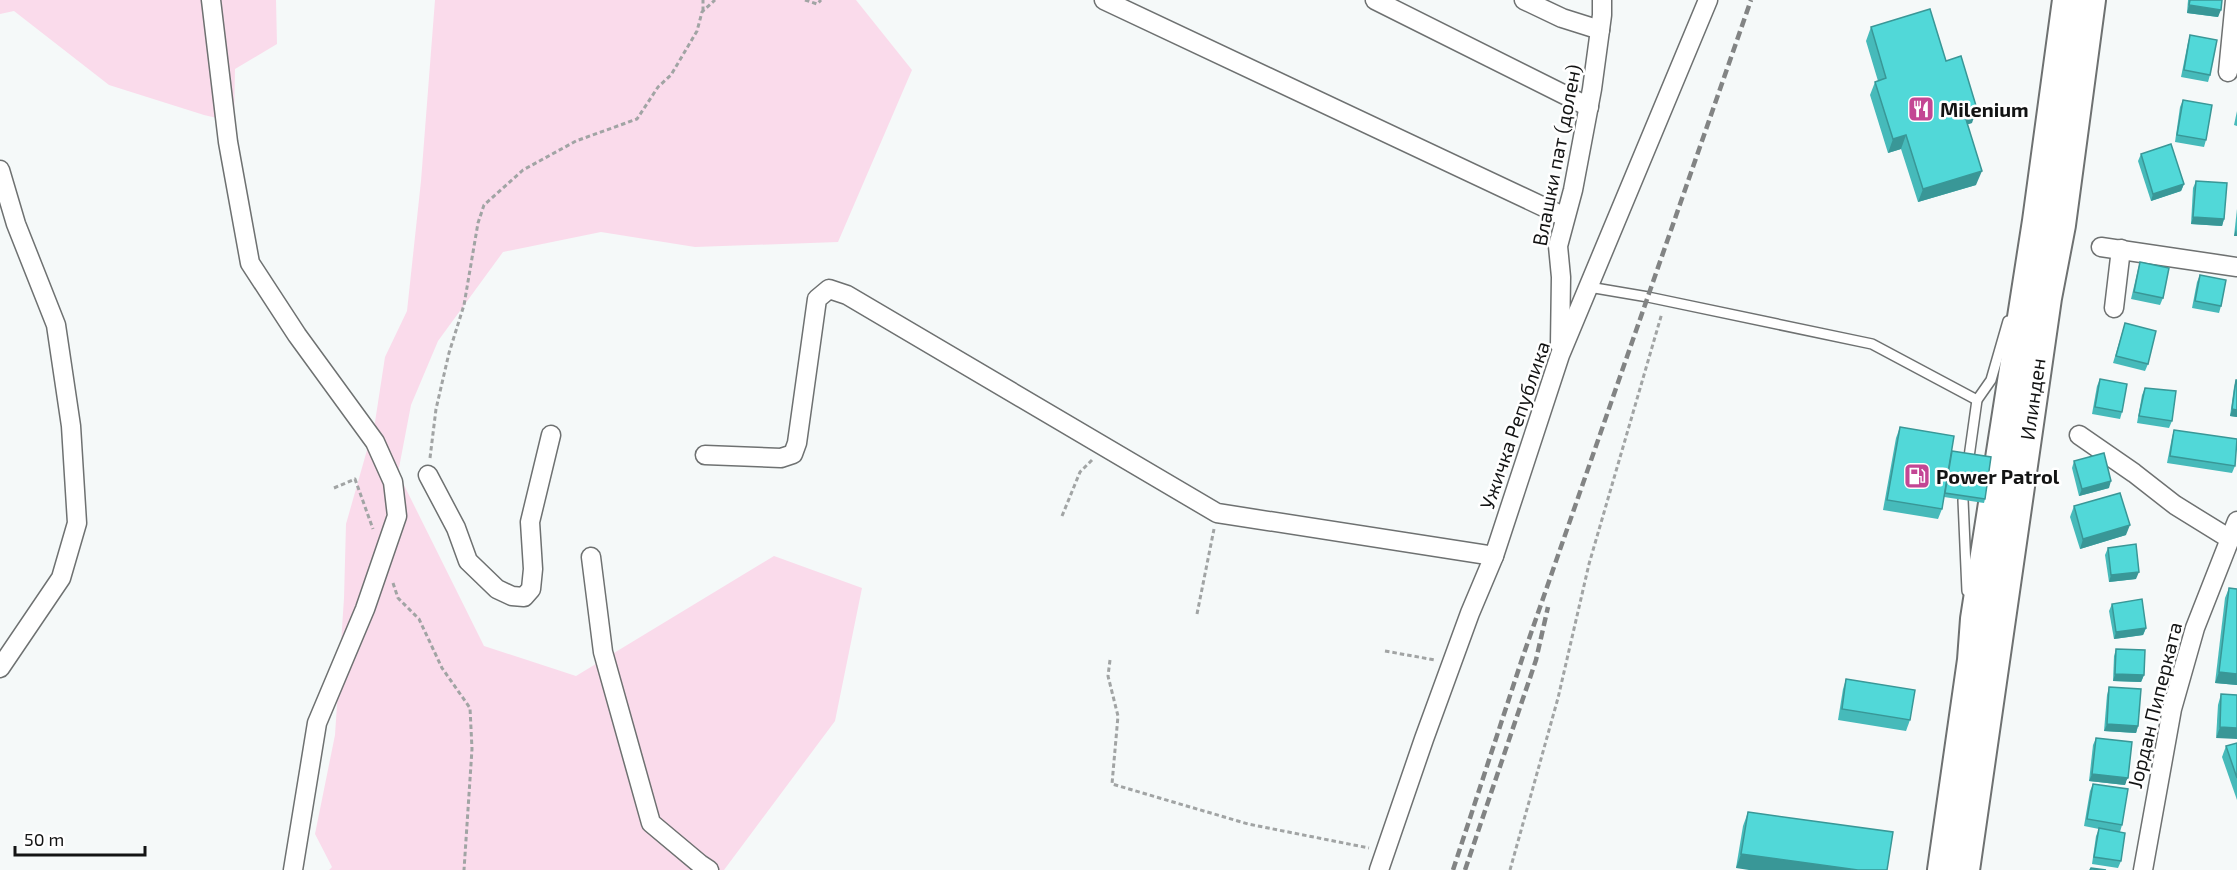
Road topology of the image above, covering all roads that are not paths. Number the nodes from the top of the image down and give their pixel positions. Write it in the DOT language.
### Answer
graph roads {
  1 [pos="211,0"];
  2 [pos="1104,0"];
  3 [pos="1375,0"];
  4 [pos="1524,0"];
  5 [pos="1602,0"];
  6 [pos="1708,0"];
  7 [pos="2067,0"];
  8 [pos="2091,0"];
  9 [pos="2235,0"];
  10 [pos="1600,30"];
  11 [pos="2228,72"];
  12 [pos="1589,107"];
  13 [pos="0,170"];
  14 [pos="1565,217"];
  15 [pos="2037,221"];
  16 [pos="2101,248"];
  17 [pos="2121,249"];
  18 [pos="2237,267"];
  19 [pos="1588,287"];
  20 [pos="2013,306"];
  21 [pos="2114,308"];
  22 [pos="2010,316"];
  23 [pos="1560,355"];
  24 [pos="1977,400"];
  25 [pos="551,435"];
  26 [pos="2079,435"];
  27 [pos="705,455"];
  28 [pos="1969,457"];
  29 [pos="428,475"];
  30 [pos="1963,500"];
  31 [pos="2237,521"];
  32 [pos="2230,539"];
  33 [pos="591,556"];
  34 [pos="1494,556"];
  35 [pos="2230,561"];
  36 [pos="1972,660"];
  37 [pos="0,668"];
  38 [pos="293,870"];
  39 [pos="709,870"];
  40 [pos="1379,870"];
  41 [pos="1942,870"];
  42 [pos="1965,870"];
  43 [pos="2143,870"];
  1 -- 38 [label="street"];
  2 -- 14 [label="street"];
  3 -- 12 [label="street"];
  4 -- 10 [label="street"];
  5 -- 10 [label="street, Влашки пат (долен)"];
  6 -- 19 [label="street, Ужичка Република"];
  7 -- 15 [label="main road, Илинден"];
  8 -- 42 [label="main road, Илинден"];
  9 -- 11 [label="street"];
  10 -- 12 [label="street, Влашки пат (долен)"];
  12 -- 14 [label="street, Влашки пат (долен)"];
  13 -- 37 [label="street"];
  14 -- 23 [label="street, Влашки пат (долен)"];
  15 -- 20 [label="lane"];
  15 -- 36 [label="main road, Илинден"];
  16 -- 17 [label="street"];
  17 -- 18 [label="street"];
  17 -- 21 [label="street"];
  19 -- 23 [label="street, Ужичка Република"];
  19 -- 24 [label="lane"];
  22 -- 24 [label="lane"];
  23 -- 34 [label="street, Ужичка Република"];
  24 -- 28 [label="lane"];
  25 -- 29 [label="street"];
  26 -- 32 [label="street"];
  27 -- 34 [label="street"];
  30 -- 36 [label="lane"];
  31 -- 32 [label="street, Јордан Пиперката"];
  32 -- 35 [label="street, Јордан Пиперката"];
  33 -- 39 [label="street"];
  34 -- 40 [label="street, Ужичка Република"];
  35 -- 43 [label="street, Јордан Пиперката"];
  36 -- 41 [label="main road, Илинден"];
}
